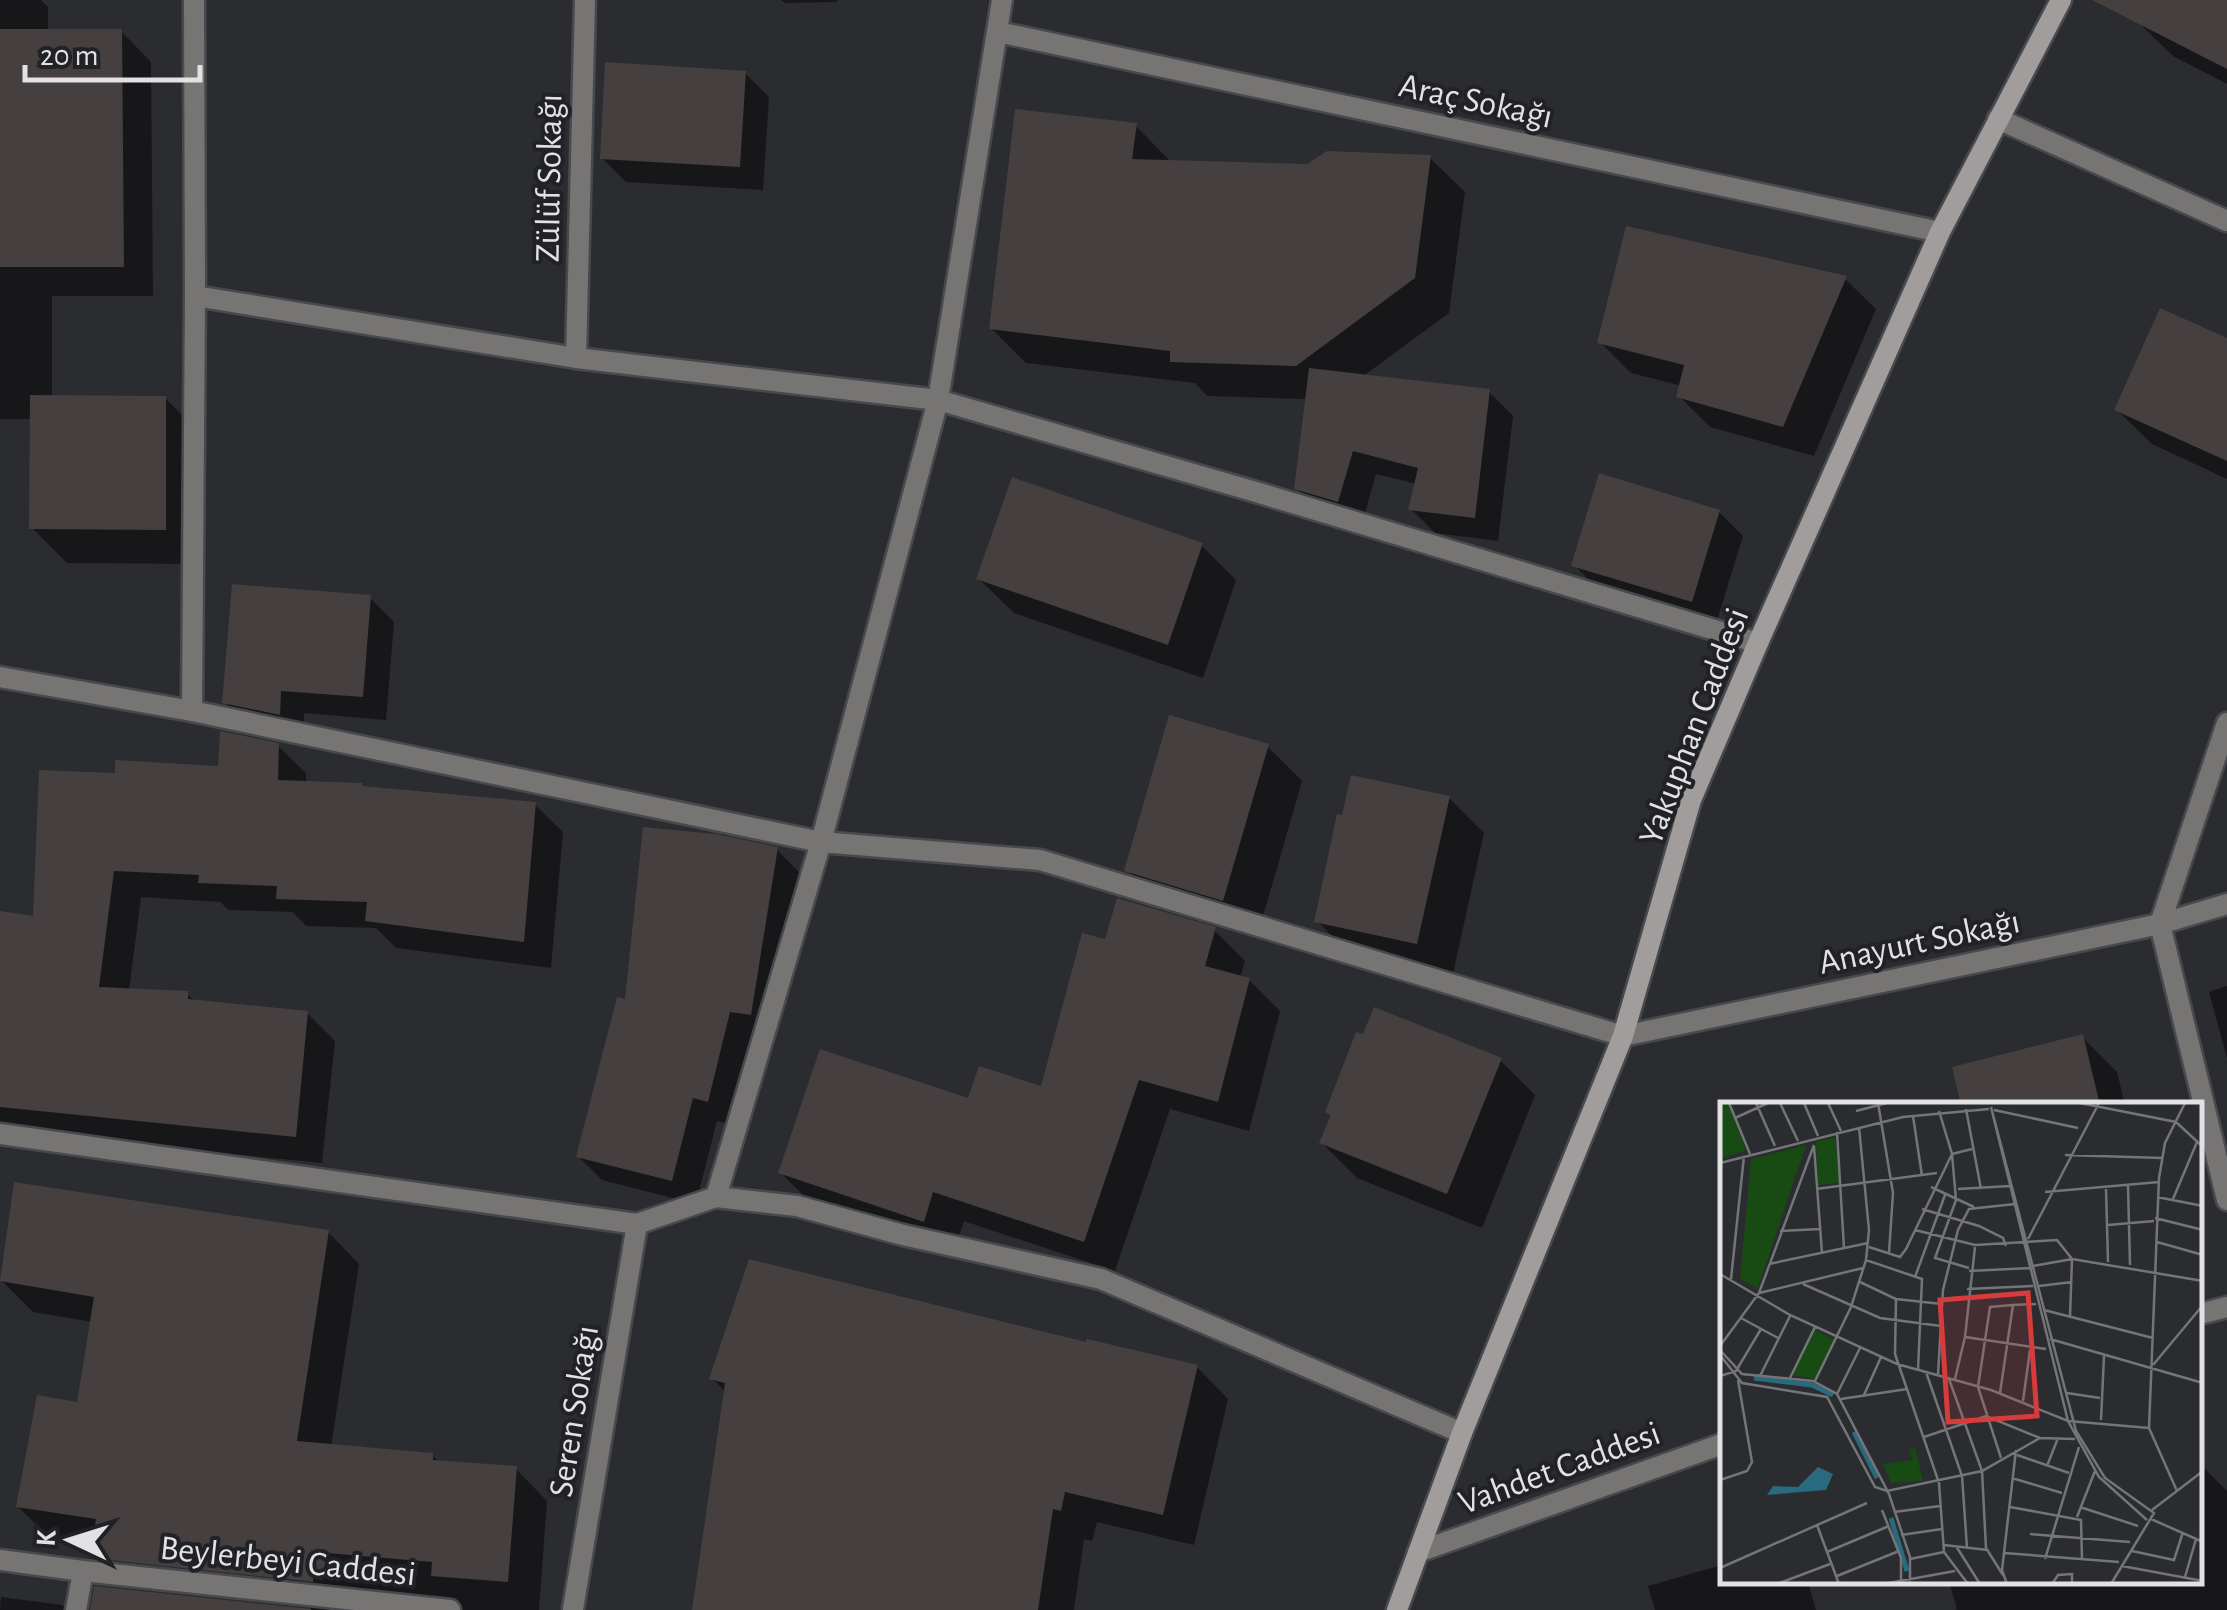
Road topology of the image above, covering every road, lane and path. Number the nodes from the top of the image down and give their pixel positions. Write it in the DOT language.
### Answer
graph roads {
  1 [pos="194,0"];
  2 [pos="585,0"];
  3 [pos="1002,0"];
  4 [pos="2061,0"];
  5 [pos="998,32"];
  6 [pos="1998,119"];
  7 [pos="2227,221"];
  8 [pos="1940,232"];
  9 [pos="195,296"];
  10 [pos="576,358"];
  11 [pos="938,400"];
  12 [pos="1758,644"];
  13 [pos="0,677"];
  14 [pos="192,711"];
  15 [pos="2227,723"];
  16 [pos="820,842"];
  17 [pos="2227,904"];
  18 [pos="2160,924"];
  19 [pos="1623,1036"];
  20 [pos="0,1134"];
  21 [pos="716,1197"];
  22 [pos="2227,1200"];
  23 [pos="637,1224"];
  24 [pos="2227,1308"];
  25 [pos="2202,1314"];
  26 [pos="1462,1433"];
  27 [pos="1720,1445"];
  28 [pos="1418,1552"];
  29 [pos="0,1560"];
  30 [pos="83,1571"];
  31 [pos="76,1610"];
  32 [pos="450,1610"];
  33 [pos="549,1610"];
  34 [pos="576,1610"];
  35 [pos="1397,1610"];
  1 -- 9 [label="street"];
  2 -- 10 [label="street, Zülüf Sokağı"];
  3 -- 5 [label="street"];
  4 -- 6 [label="street, Yakuphan Caddesi"];
  5 -- 8 [label="street, Araç Sokağı"];
  5 -- 11 [label="street"];
  6 -- 7 [label="street"];
  6 -- 8 [label="street, Yakuphan Caddesi"];
  8 -- 12 [label="street, Yakuphan Caddesi"];
  9 -- 10 [label="street"];
  9 -- 14 [label="street"];
  10 -- 11 [label="street"];
  11 -- 12 [label="street"];
  11 -- 16 [label="street"];
  12 -- 19 [label="street, Yakuphan Caddesi"];
  13 -- 14 [label="street"];
  14 -- 16 [label="street"];
  15 -- 18 [label="street"];
  16 -- 19 [label="street"];
  16 -- 21 [label="street"];
  17 -- 18 [label="street, Anayurt Sokağı"];
  18 -- 19 [label="street, Anayurt Sokağı"];
  18 -- 22 [label="street"];
  19 -- 26 [label="street, Yakuphan Caddesi"];
  20 -- 23 [label="street"];
  21 -- 23 [label="street"];
  21 -- 26 [label="street"];
  23 -- 34 [label="street, Seren Sokağı"];
  24 -- 25 [label="street"];
  26 -- 28 [label="street, Yakuphan Caddesi"];
  27 -- 28 [label="street, Vahdet Caddesi"];
  28 -- 35 [label="street, Yakuphan Caddesi"];
  29 -- 30 [label="street, Beylerbeyi Caddesi"];
  30 -- 31 [label="street"];
  30 -- 32 [label="street, Beylerbeyi Caddesi"];
  33 -- 34 [label="street"];
}
